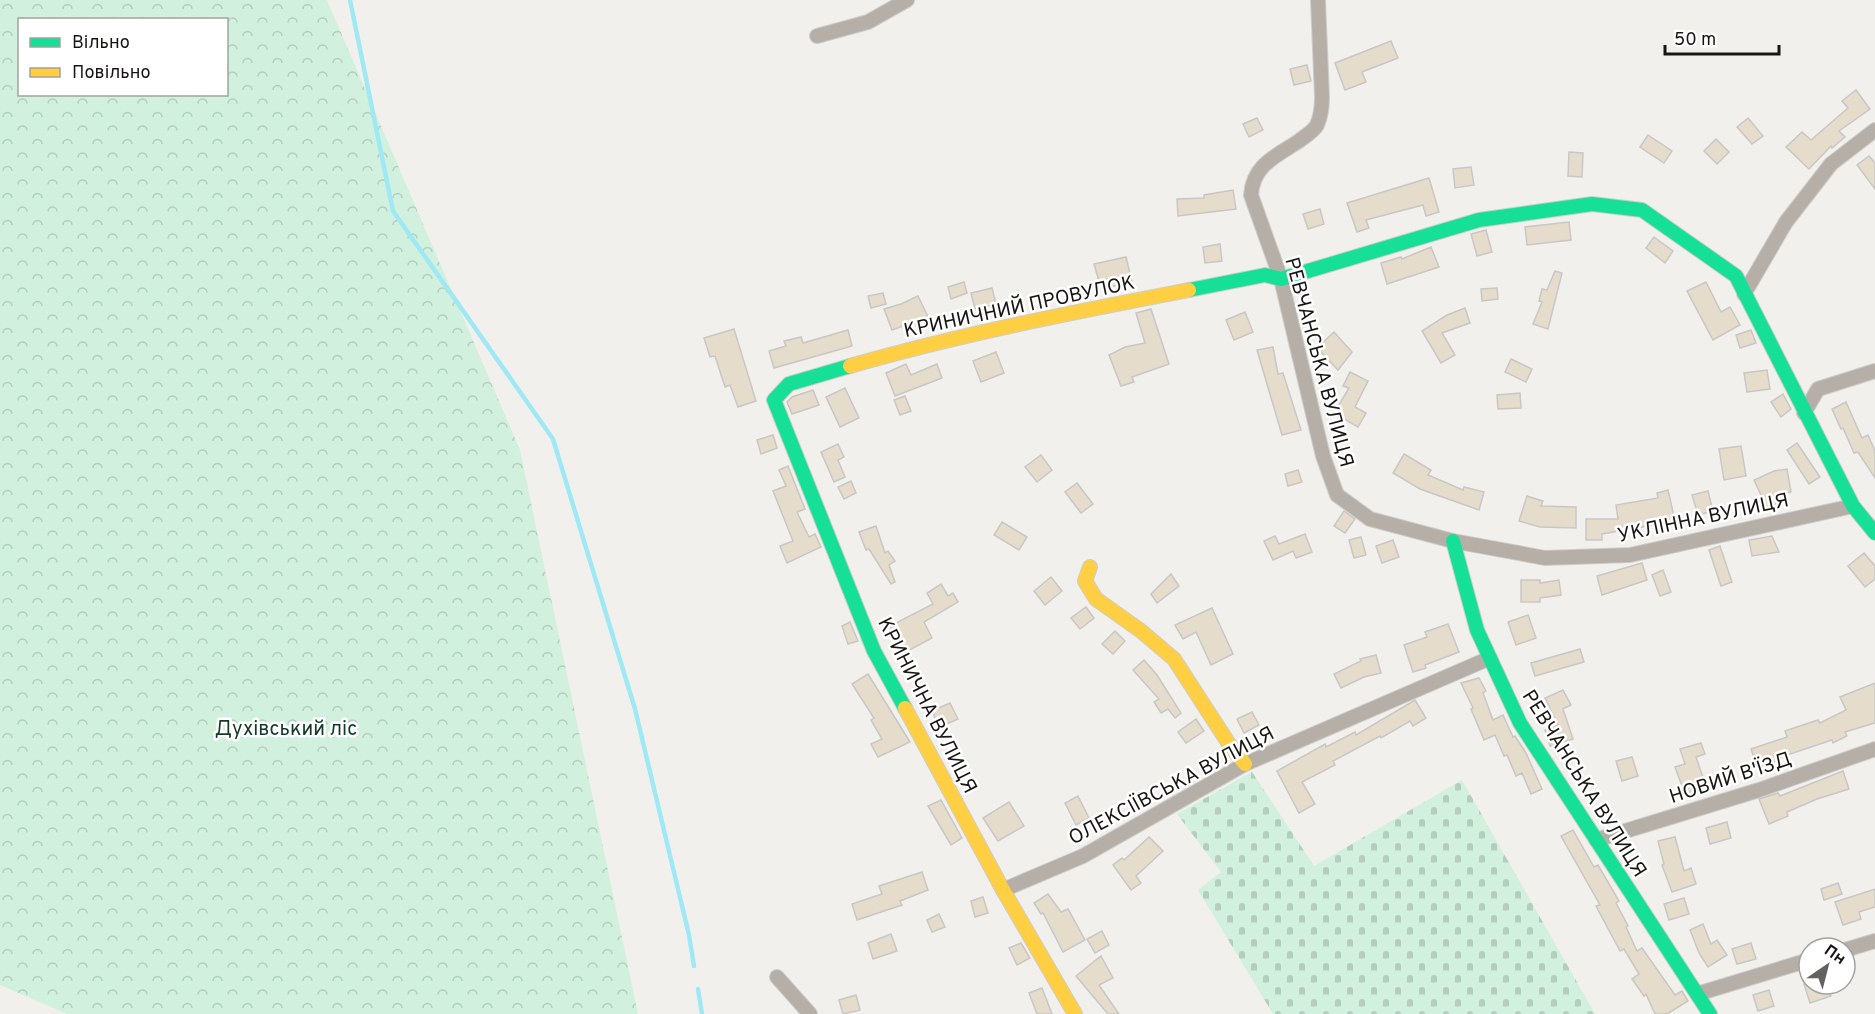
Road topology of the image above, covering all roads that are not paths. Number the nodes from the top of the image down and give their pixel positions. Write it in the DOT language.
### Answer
graph roads {
  1 [pos="907,0"];
  2 [pos="1318,0"];
  3 [pos="817,36"];
  4 [pos="1875,130"];
  5 [pos="1281,279"];
  6 [pos="1744,294"];
  7 [pos="1875,371"];
  8 [pos="774,399"];
  9 [pos="1804,413"];
  10 [pos="1853,506"];
  11 [pos="1875,533"];
  12 [pos="1453,541"];
  13 [pos="1090,567"];
  14 [pos="1490,658"];
  15 [pos="1875,749"];
  16 [pos="1245,764"];
  17 [pos="1596,840"];
  18 [pos="1004,890"];
  19 [pos="1875,940"];
  20 [pos="1857,946"];
  21 [pos="1797,964"];
  22 [pos="777,977"];
  23 [pos="1697,994"];
  24 [pos="810,1014"];
  25 [pos="1075,1014"];
  26 [pos="1710,1014"];
  1 -- 3 [label="street"];
  2 -- 5 [label="street, РЕВЧАНСЬКА ВУЛИЦЯ"];
  4 -- 6 [label="street"];
  5 -- 6 [label="street, КРИНИЧНИЙ ПРОВУЛОК"];
  5 -- 8 [label="street, КРИНИЧНИЙ ПРОВУЛОК"];
  5 -- 12 [label="street, РЕВЧАНСЬКА ВУЛИЦЯ"];
  6 -- 9 [label="street, КРИНИЧНИЙ ПРОВУЛОК"];
  7 -- 9 [label="street"];
  8 -- 18 [label="street, КРИНИЧНА ВУЛИЦЯ"];
  9 -- 10 [label="street, КРИНИЧНИЙ ПРОВУЛОК"];
  10 -- 11 [label="street, КРИНИЧНИЙ ПРОВУЛОК"];
  10 -- 12 [label="street, УКЛІННА ВУЛИЦЯ"];
  12 -- 14 [label="street, РЕВЧАНСЬКА ВУЛИЦЯ"];
  13 -- 16 [label="street"];
  14 -- 16 [label="street, ОЛЕКСІЇВСЬКА ВУЛИЦЯ"];
  14 -- 17 [label="street, РЕВЧАНСЬКА ВУЛИЦЯ"];
  15 -- 17 [label="street, НОВИЙ В'ЇЗД"];
  16 -- 18 [label="street, ОЛЕКСІЇВСЬКА ВУЛИЦЯ"];
  17 -- 23 [label="street, РЕВЧАНСЬКА ВУЛИЦЯ"];
  18 -- 25 [label="street, КРИНИЧНА ВУЛИЦЯ"];
  19 -- 20 [label="street"];
  21 -- 23 [label="street"];
  22 -- 24 [label="street"];
  23 -- 26 [label="street, РЕВЧАНСЬКА ВУЛИЦЯ"];
}
